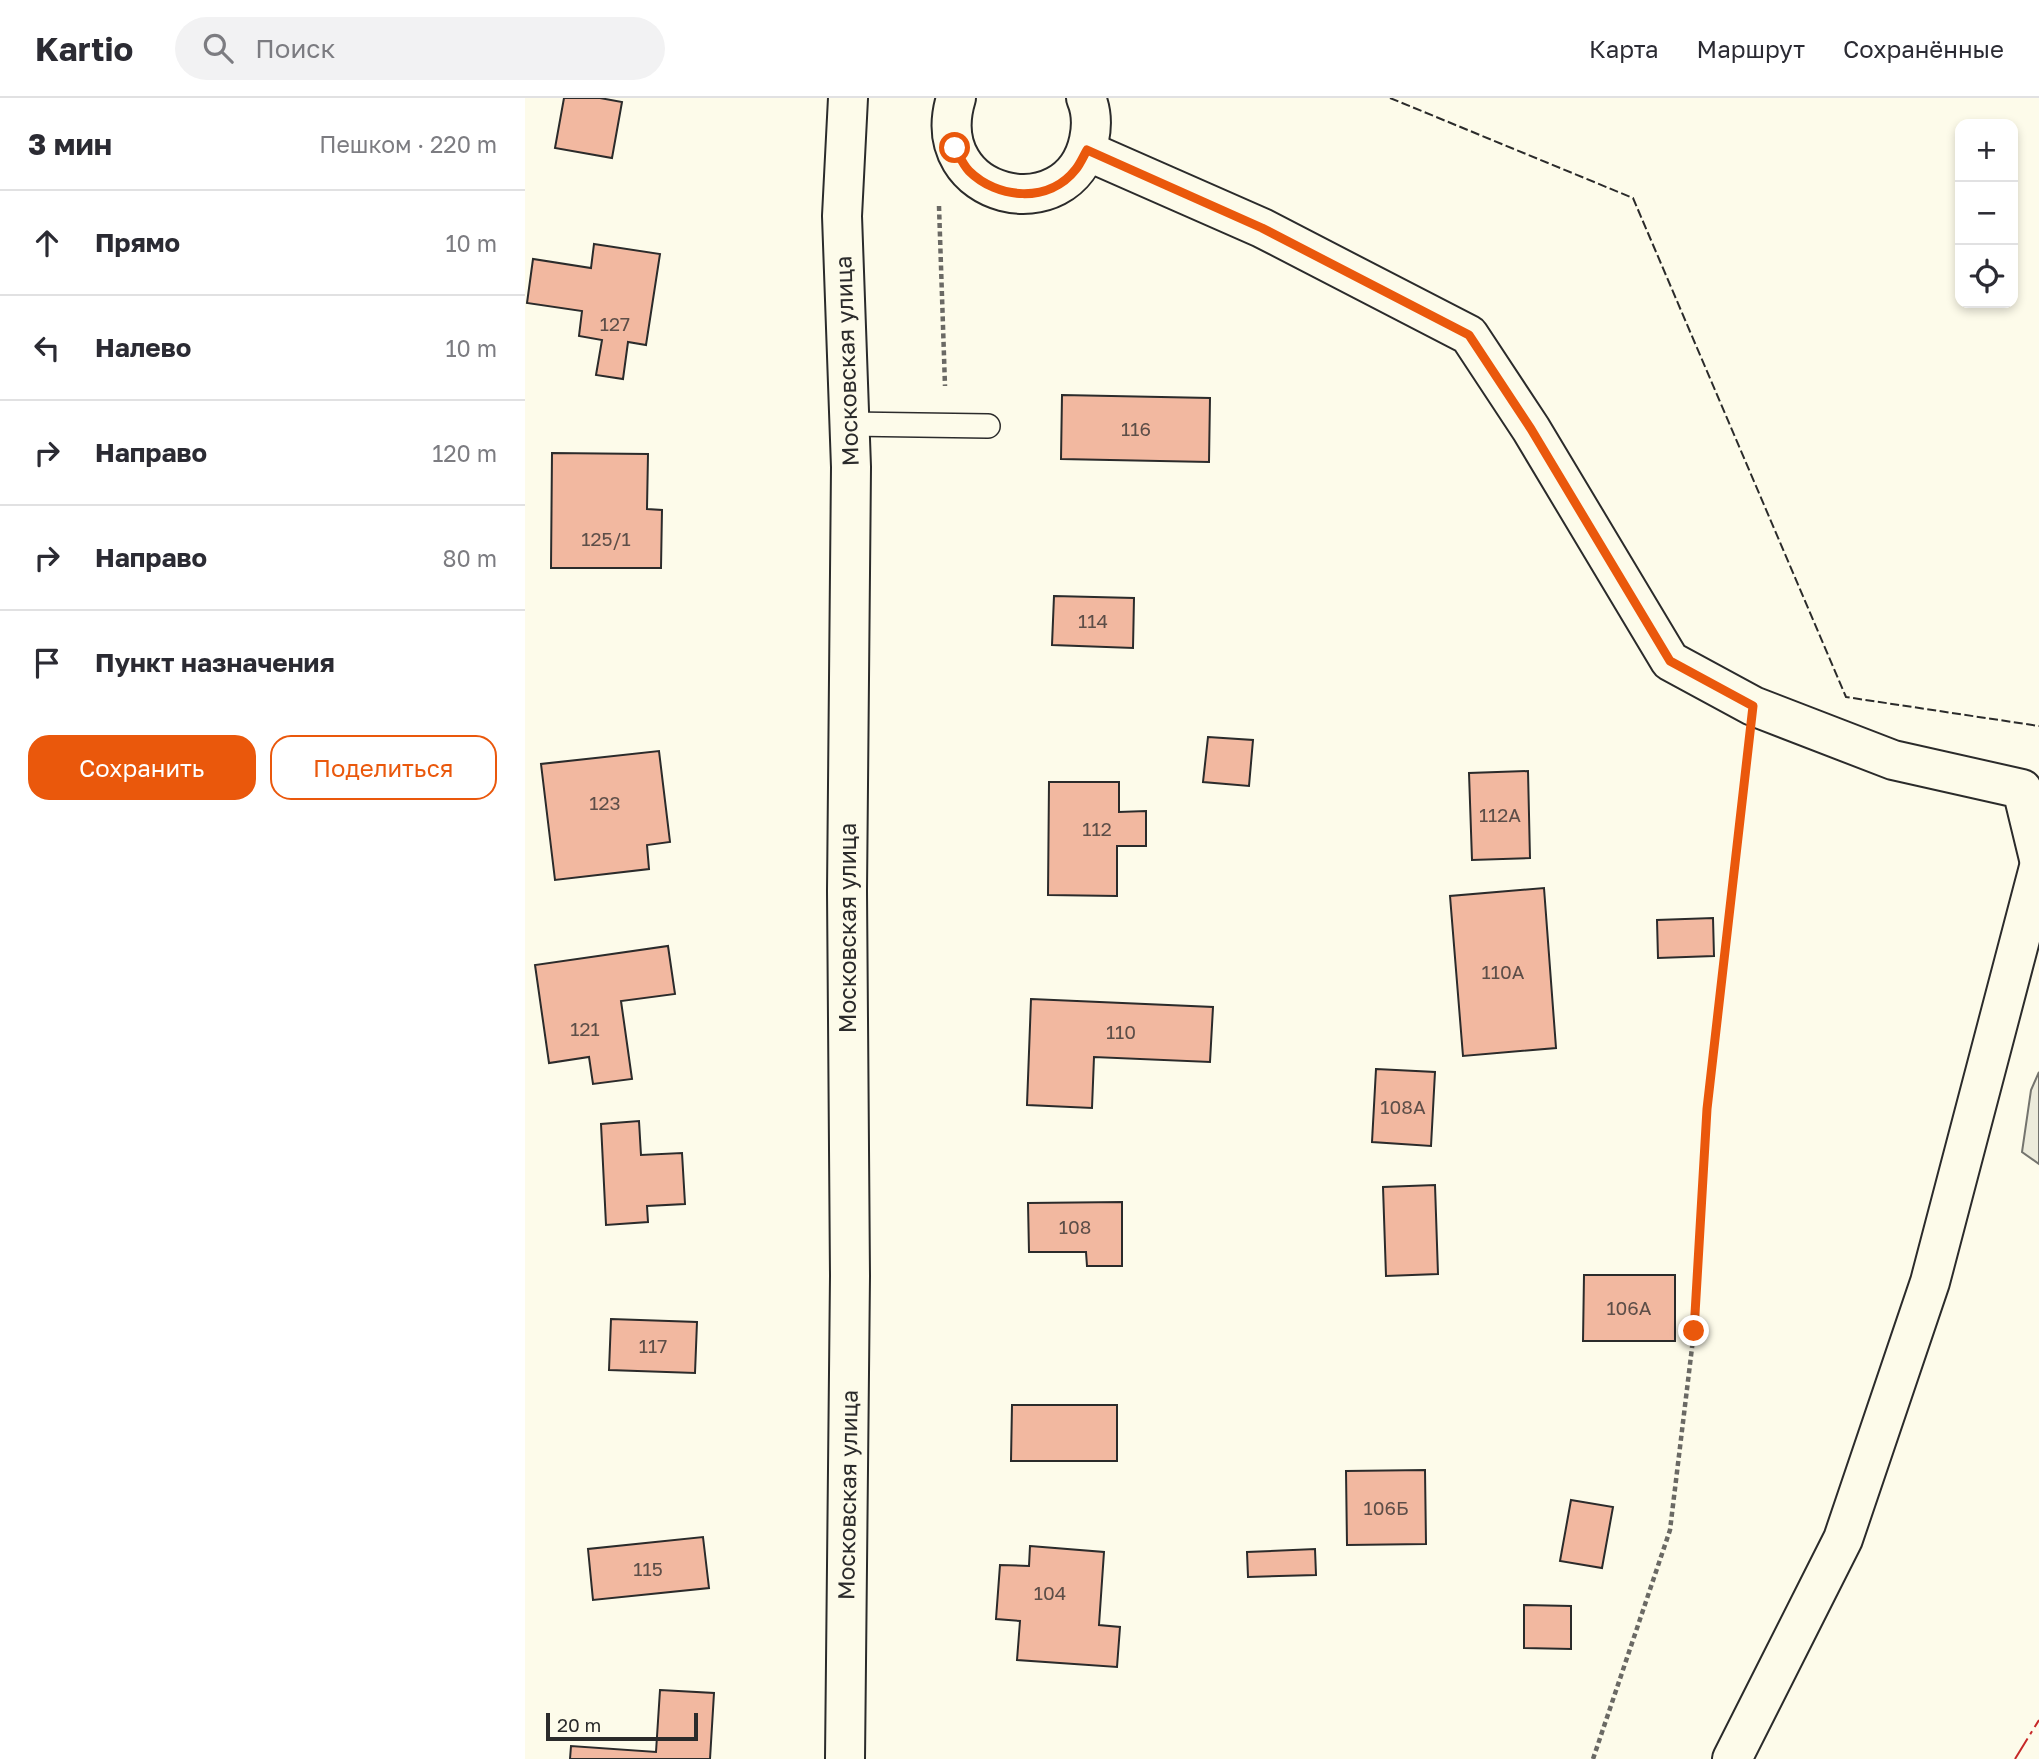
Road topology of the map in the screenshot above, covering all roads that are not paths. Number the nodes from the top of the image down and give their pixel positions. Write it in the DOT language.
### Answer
graph roads {
  1 [pos="848,98"];
  2 [pos="1086,98"];
  3 [pos="954,99"];
  4 [pos="1087,150"];
  5 [pos="849,424"];
  6 [pos="988,426"];
  7 [pos="2039,859"];
  8 [pos="2039,867"];
  9 [pos="845,1759"];
  10 [pos="1732,1759"];
  1 -- 5 [label="street, Московская улица"];
  2 -- 4 [label="street"];
  3 -- 4 [label="street"];
  4 -- 7 [label="street"];
  5 -- 6 [label="lane"];
  5 -- 9 [label="street, Московская улица"];
  8 -- 10 [label="street"];
}
